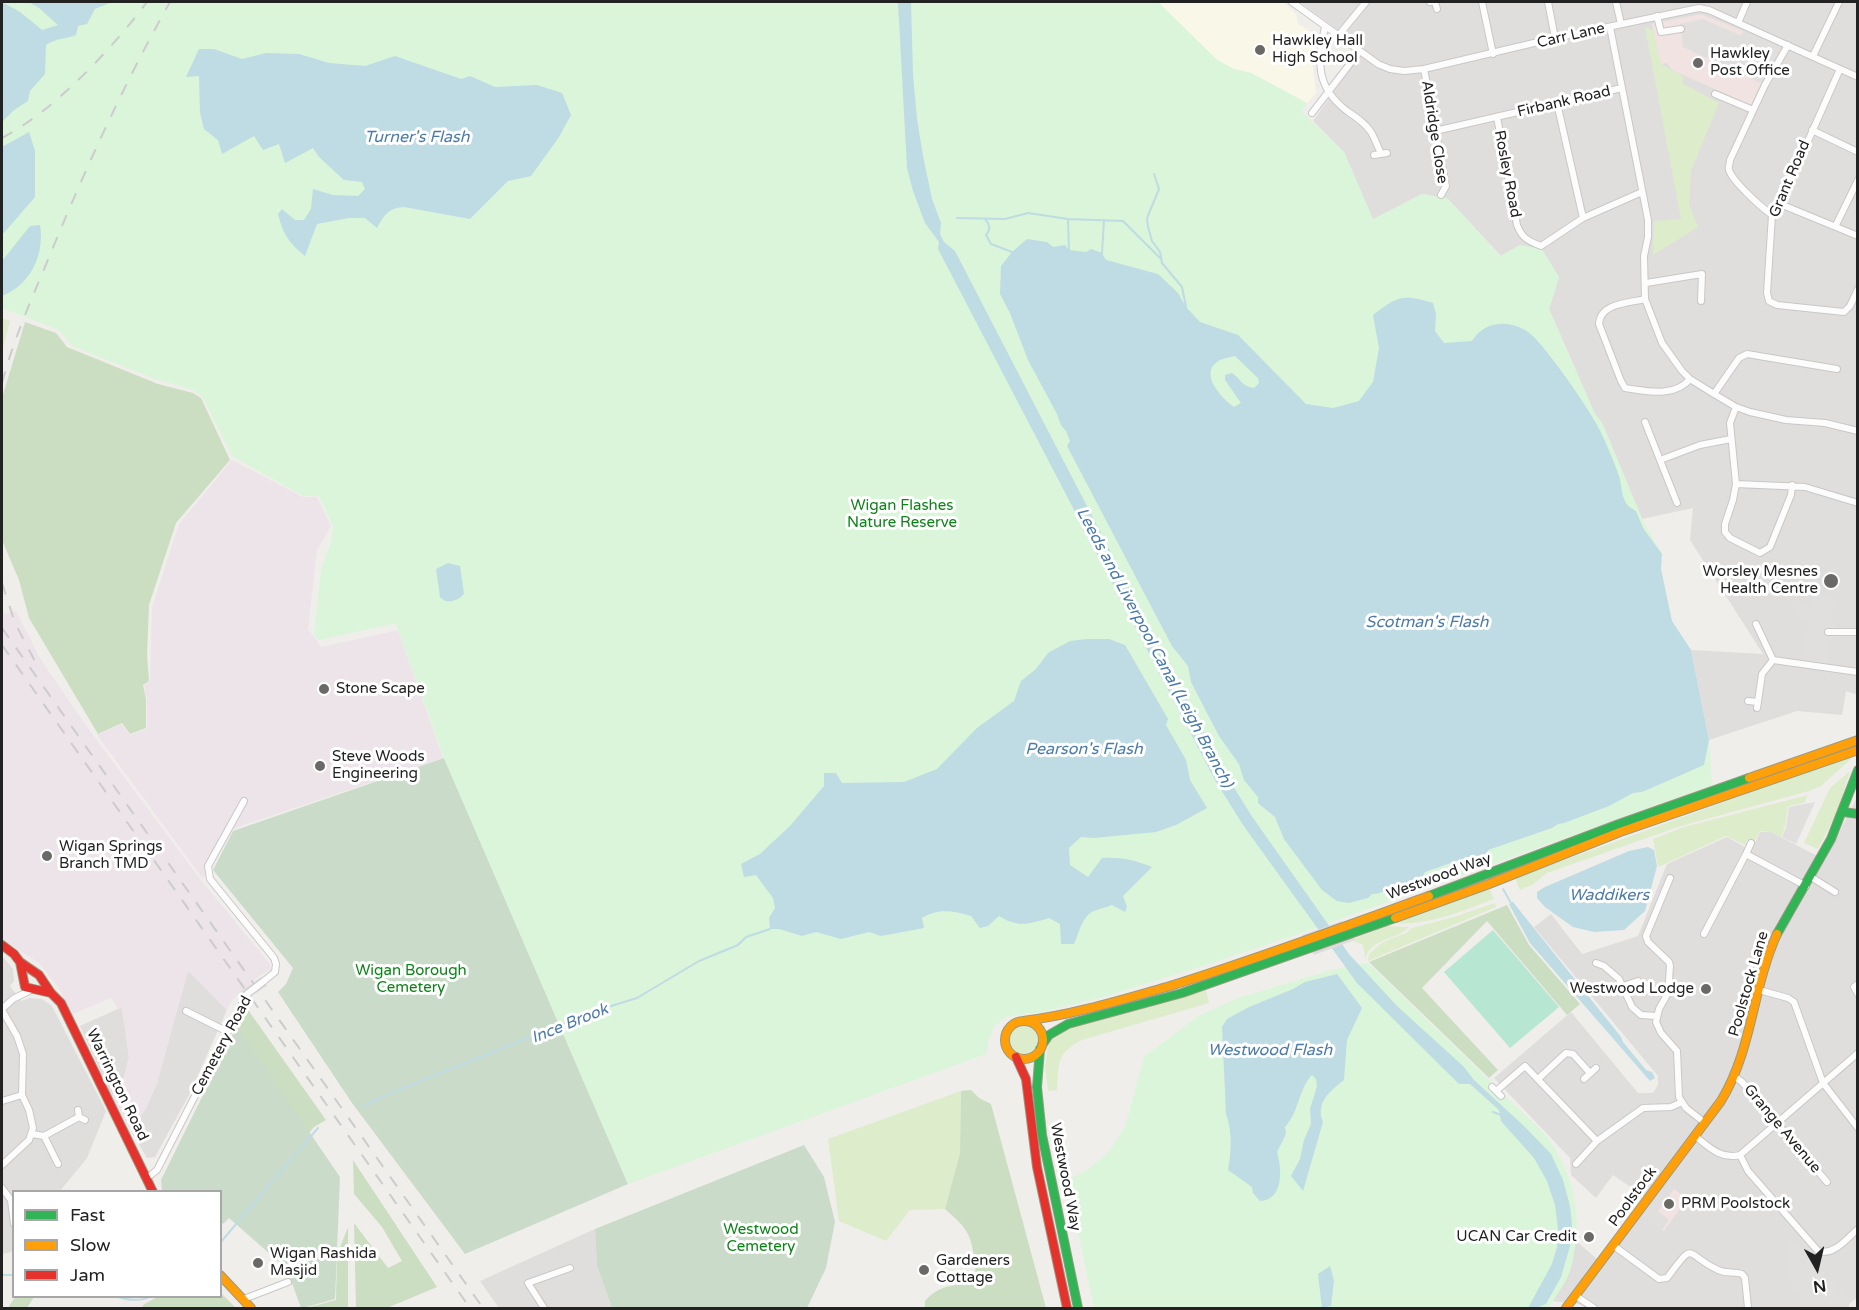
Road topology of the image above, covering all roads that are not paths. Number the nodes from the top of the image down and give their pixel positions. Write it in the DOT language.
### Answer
graph roads {
  1 [pos="1292,2"];
  2 [pos="1366,2"];
  3 [pos="1482,2"];
  4 [pos="1548,2"];
  5 [pos="1616,2"];
  6 [pos="1747,2"];
  7 [pos="1839,2"];
  8 [pos="1657,16"];
  9 [pos="1738,23"];
  10 [pos="1621,24"];
  11 [pos="1325,27"];
  12 [pos="1610,27"];
  13 [pos="1680,29"];
  14 [pos="1338,36"];
  15 [pos="1555,38"];
  16 [pos="1788,45"];
  17 [pos="1359,51"];
  18 [pos="1493,54"];
  19 [pos="1813,56"];
  20 [pos="1424,69"];
  21 [pos="1840,69"];
  22 [pos="1857,77"];
  23 [pos="1622,88"];
  24 [pos="1329,93"];
  25 [pos="1715,94"];
  26 [pos="1557,104"];
  27 [pos="1753,110"];
  28 [pos="1312,113"];
  29 [pos="1497,117"];
  30 [pos="1812,129"];
  31 [pos="1435,131"];
  32 [pos="1857,152"];
  33 [pos="1381,154"];
  34 [pos="1857,180"];
  35 [pos="1642,192"];
  36 [pos="1441,195"];
  37 [pos="1780,204"];
  38 [pos="1772,215"];
  39 [pos="1583,218"];
  40 [pos="1836,225"];
  41 [pos="1857,236"];
  42 [pos="1704,266"];
  43 [pos="1702,274"];
  44 [pos="1646,283"];
  45 [pos="1857,289"];
  46 [pos="1646,299"];
  47 [pos="1701,301"];
  48 [pos="1837,369"];
  49 [pos="1690,379"];
  50 [pos="1714,394"];
  51 [pos="1736,407"];
  52 [pos="1645,422"];
  53 [pos="1857,431"];
  54 [pos="1731,439"];
  55 [pos="1660,460"];
  56 [pos="1736,484"];
  57 [pos="1792,485"];
  58 [pos="1677,503"];
  59 [pos="1857,503"];
  60 [pos="1756,624"];
  61 [pos="1828,632"];
  62 [pos="1857,632"];
  63 [pos="1773,660"];
  64 [pos="1857,672"];
  65 [pos="1748,701"];
  66 [pos="1857,740"];
  67 [pos="1856,751"];
  68 [pos="1857,770"];
  69 [pos="244,801"];
  70 [pos="1844,812"];
  71 [pos="1857,814"];
  72 [pos="1751,843"];
  73 [pos="1746,854"];
  74 [pos="1811,877"];
  75 [pos="1670,878"];
  76 [pos="1806,886"];
  77 [pos="1835,892"];
  78 [pos="1704,934"];
  79 [pos="1308,944"];
  80 [pos="2,945"];
  81 [pos="20,962"];
  82 [pos="1596,963"];
  83 [pos="32,971"];
  84 [pos="22,980"];
  85 [pos="41,980"];
  86 [pos="1638,981"];
  87 [pos="1857,984"];
  88 [pos="1623,986"];
  89 [pos="1759,990"];
  90 [pos="32,991"];
  91 [pos="51,993"];
  92 [pos="1857,994"];
  93 [pos="13,999"];
  94 [pos="2,1010"];
  95 [pos="186,1011"];
  96 [pos="1657,1016"];
  97 [pos="1023,1021"];
  98 [pos="228,1032"];
  99 [pos="1041,1047"];
  100 [pos="1857,1053"];
  101 [pos="1016,1057"];
  102 [pos="1596,1068"];
  103 [pos="1590,1073"];
  104 [pos="1735,1077"];
  105 [pos="1538,1078"];
  106 [pos="1584,1079"];
  107 [pos="1823,1083"];
  108 [pos="1496,1091"];
  109 [pos="22,1095"];
  110 [pos="2,1101"];
  111 [pos="1721,1101"];
  112 [pos="1682,1102"];
  113 [pos="80,1116"];
  114 [pos="1705,1123"];
  115 [pos="1777,1124"];
  116 [pos="1857,1128"];
  117 [pos="32,1134"];
  118 [pos="44,1136"];
  119 [pos="1695,1136"];
  120 [pos="1596,1141"];
  121 [pos="1740,1155"];
  122 [pos="58,1164"];
  123 [pos="1576,1164"];
  124 [pos="2,1165"];
  125 [pos="147,1178"];
  126 [pos="1827,1182"];
  127 [pos="2,1188"];
  128 [pos="153,1190"];
  129 [pos="12,1212"];
  130 [pos="1857,1229"];
  131 [pos="1614,1246"];
  132 [pos="570,1268"];
  133 [pos="222,1277"];
  134 [pos="288,1282"];
  135 [pos="1576,1296"];
  136 [pos="244,1299"];
  137 [pos="251,1308"];
  138 [pos="544,1308"];
  139 [pos="1067,1308"];
  140 [pos="1078,1308"];
  141 [pos="1566,1308"];
  142 [pos="1594,1308"];
  143 [pos="1748,1308"];
  1 -- 11 [label="street, Carr Lane"];
  2 -- 14 [label="street"];
  3 -- 18 [label="street"];
  4 -- 15 [label="street"];
  5 -- 10 [label="street"];
  6 -- 9 [label="street"];
  7 -- 19 [label="street"];
  8 -- 9 [label="street, Carr Lane"];
  8 -- 10 [label="street, Carr Lane"];
  8 -- 13 [label="street"];
  9 -- 16 [label="street, Carr Lane"];
  10 -- 12 [label="street, Carr Lane"];
  11 -- 14 [label="street, Carr Lane"];
  11 -- 24 [label="street"];
  12 -- 15 [label="street, Carr Lane"];
  12 -- 23 [label="street"];
  14 -- 17 [label="street, Carr Lane"];
  15 -- 18 [label="street, Carr Lane"];
  16 -- 19 [label="street, Carr Lane"];
  16 -- 27 [label="street"];
  17 -- 20 [label="street, Carr Lane"];
  17 -- 24 [label="street"];
  18 -- 20 [label="street, Carr Lane"];
  19 -- 21 [label="street, Carr Lane"];
  20 -- 31 [label="street, Aldridge Close"];
  21 -- 22 [label="street, Carr Lane"];
  21 -- 30 [label="street, Grant Road"];
  23 -- 26 [label="street, Firbank Road"];
  23 -- 35 [label="street"];
  24 -- 28 [label="street"];
  24 -- 33 [label="street"];
  25 -- 27 [label="street"];
  26 -- 29 [label="street, Firbank Road"];
  26 -- 39 [label="street"];
  27 -- 38 [label="street"];
  29 -- 31 [label="street, Firbank Road"];
  29 -- 39 [label="street, Rosley Road"];
  30 -- 32 [label="street"];
  30 -- 37 [label="street, Grant Road"];
  31 -- 36 [label="street, Aldridge Close"];
  34 -- 40 [label="street"];
  35 -- 39 [label="street, Rosley Road"];
  35 -- 44 [label="street"];
  37 -- 38 [label="street, Grant Road"];
  37 -- 40 [label="street"];
  38 -- 45 [label="street, Grant Road"];
  40 -- 41 [label="street"];
  42 -- 43 [label="street"];
  43 -- 44 [label="street"];
  43 -- 47 [label="street"];
  44 -- 46 [label="street"];
  46 -- 49 [label="street"];
  46 -- 49 [label="street"];
  48 -- 50 [label="street"];
  49 -- 50 [label="street"];
  50 -- 51 [label="street"];
  51 -- 53 [label="street"];
  51 -- 54 [label="street"];
  52 -- 55 [label="street"];
  54 -- 55 [label="street"];
  54 -- 56 [label="street"];
  55 -- 58 [label="street"];
  56 -- 57 [label="street"];
  56 -- 57 [label="street"];
  57 -- 59 [label="street"];
  60 -- 63 [label="street"];
  61 -- 62 [label="street"];
  63 -- 64 [label="street"];
  63 -- 65 [label="street"];
  66 -- 79 [label="main road, Westwood Way"];
  67 -- 79 [label="main road, Westwood Way"];
  68 -- 70 [label="main road, Poolstock Lane"];
  69 -- 98 [label="street, Cemetery Road, bridge"];
  70 -- 71 [label="main road"];
  70 -- 74 [label="main road, Poolstock Lane"];
  72 -- 73 [label="street"];
  73 -- 76 [label="street"];
  73 -- 78 [label="street"];
  74 -- 76 [label="main road, Poolstock Lane"];
  74 -- 77 [label="street"];
  75 -- 96 [label="street"];
  76 -- 89 [label="main road, Poolstock Lane"];
  79 -- 97 [label="main road, Westwood Way"];
  79 -- 99 [label="main road, Westwood Way"];
  80 -- 81 [label="main road"];
  81 -- 83 [label="main road"];
  81 -- 84 [label="main road"];
  82 -- 88 [label="street"];
  83 -- 84 [label="main road"];
  83 -- 85 [label="main road"];
  84 -- 90 [label="main road"];
  84 -- 93 [label="street"];
  85 -- 90 [label="main road"];
  85 -- 91 [label="main road, Warrington Road"];
  86 -- 88 [label="street"];
  87 -- 92 [label="street"];
  88 -- 96 [label="street"];
  89 -- 104 [label="main road, Poolstock Lane"];
  89 -- 107 [label="street"];
  90 -- 91 [label="main road"];
  90 -- 93 [label="street"];
  91 -- 125 [label="main road, Warrington Road"];
  93 -- 94 [label="street"];
  94 -- 109 [label="street"];
  95 -- 98 [label="street"];
  96 -- 112 [label="street"];
  97 -- 99 [label="main road"];
  97 -- 101 [label="main road"];
  98 -- 125 [label="street, Cemetery Road"];
  99 -- 101 [label="main road"];
  99 -- 140 [label="main road, Westwood Way"];
  100 -- 107 [label="street"];
  101 -- 139 [label="main road, Westwood Way"];
  102 -- 103 [label="street"];
  103 -- 105 [label="street"];
  103 -- 106 [label="street"];
  104 -- 111 [label="main road, Poolstock Lane"];
  104 -- 115 [label="street, Grange Avenue"];
  105 -- 108 [label="street"];
  105 -- 120 [label="street"];
  107 -- 115 [label="street"];
  107 -- 116 [label="street"];
  109 -- 110 [label="street"];
  109 -- 117 [label="street"];
  111 -- 114 [label="main road, Poolstock"];
  112 -- 114 [label="street"];
  112 -- 120 [label="street"];
  113 -- 118 [label="street"];
  114 -- 119 [label="main road, Poolstock"];
  115 -- 121 [label="street"];
  115 -- 126 [label="street, Grange Avenue"];
  117 -- 118 [label="street"];
  117 -- 124 [label="street"];
  118 -- 122 [label="street"];
  119 -- 121 [label="street"];
  119 -- 131 [label="main road, Poolstock"];
  120 -- 123 [label="street"];
  121 -- 130 [label="street"];
  125 -- 128 [label="main road, Warrington Road"];
  127 -- 129 [label="street"];
  131 -- 135 [label="main road, Poolstock"];
  131 -- 143 [label="street"];
  132 -- 138 [label="street"];
  133 -- 136 [label="main road"];
  134 -- 136 [label="street"];
  135 -- 141 [label="main road, Poolstock"];
  135 -- 142 [label="street"];
  136 -- 137 [label="main road"];
}
